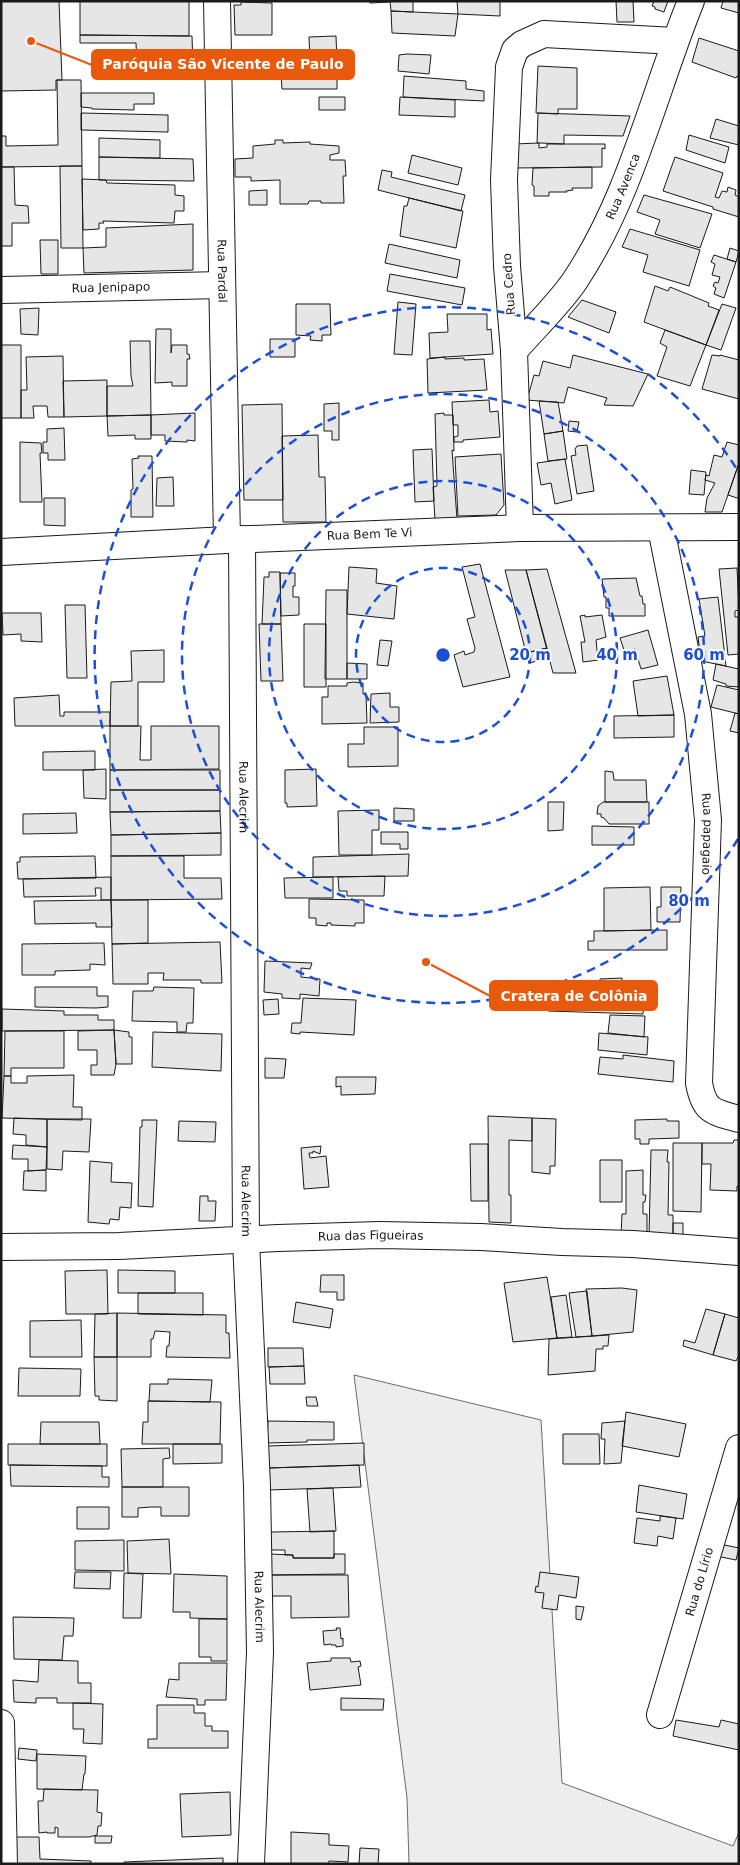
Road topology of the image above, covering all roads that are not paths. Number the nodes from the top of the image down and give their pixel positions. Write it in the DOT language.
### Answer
graph roads {
  1 [pos="218,1"];
  2 [pos="691,1"];
  3 [pos="675,42"];
  4 [pos="222,285"];
  5 [pos="1,290"];
  6 [pos="514,351"];
  7 [pos="739,527"];
  8 [pos="520,528"];
  9 [pos="661,528"];
  10 [pos="235,539"];
  11 [pos="1,552"];
  12 [pos="739,1119"];
  13 [pos="246,1240"];
  14 [pos="1,1247"];
  15 [pos="739,1252"];
  16 [pos="739,1448"];
  17 [pos="660,1715"];
  18 [pos="1,1723"];
  19 [pos="4,1864"];
  20 [pos="252,1864"];
  1 -- 4 [label="street, Rua Pardal"];
  2 -- 3 [label="street, Rua Avenca"];
  3 -- 6 [label="street, Rua Avenca"];
  3 -- 6 [label="street, Rua Cedro"];
  4 -- 5 [label="street, Rua Jenipapo"];
  4 -- 10 [label="street, Rua Pardal"];
  6 -- 8 [label="street, Rua Cedro"];
  7 -- 9 [label="street, Rua Bem Te Vi"];
  8 -- 9 [label="street, Rua Bem Te Vi"];
  8 -- 10 [label="street, Rua Bem Te Vi"];
  9 -- 12 [label="street, Rua papagaio"];
  10 -- 11 [label="street, Rua Bem Te Vi"];
  10 -- 13 [label="street, Rua Alecrim"];
  13 -- 14 [label="street, Rua das Figueiras"];
  13 -- 15 [label="street, Rua das Figueiras"];
  13 -- 20 [label="street, Rua Alecrim"];
  16 -- 17 [label="street, Rua do Lírio"];
  18 -- 19 [label="street"];
}
